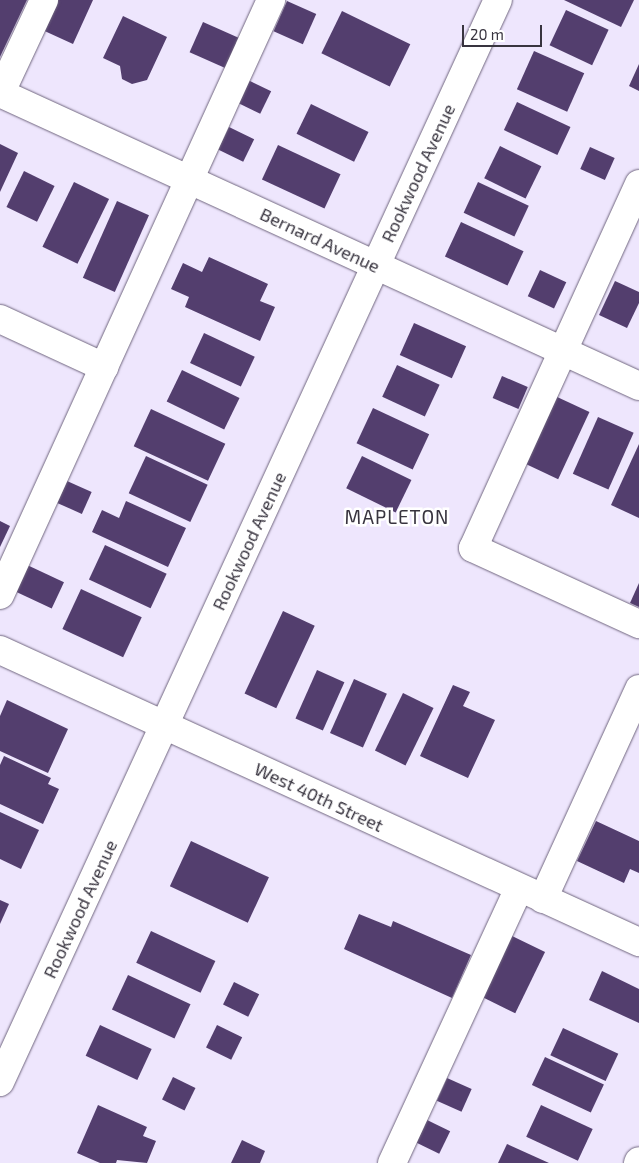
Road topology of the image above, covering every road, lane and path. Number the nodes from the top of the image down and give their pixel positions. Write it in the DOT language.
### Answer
graph roads {
  1 [pos="44,0"];
  2 [pos="272,0"];
  3 [pos="498,0"];
  4 [pos="0,94"];
  5 [pos="189,180"];
  6 [pos="639,184"];
  7 [pos="376,265"];
  8 [pos="0,319"];
  9 [pos="562,351"];
  10 [pos="104,367"];
  11 [pos="639,386"];
  12 [pos="0,595"];
  13 [pos="639,624"];
  14 [pos="0,650"];
  15 [pos="639,689"];
  16 [pos="164,725"];
  17 [pos="531,893"];
  18 [pos="639,942"];
  19 [pos="0,1082"];
  20 [pos="392,1163"];
  1 -- 4 [label="street"];
  2 -- 5 [label="street"];
  3 -- 7 [label="street, Rookwood Avenue"];
  4 -- 5 [label="street, Bernard Avenue"];
  5 -- 7 [label="street, Bernard Avenue"];
  5 -- 10 [label="street"];
  6 -- 9 [label="street"];
  7 -- 9 [label="street, Bernard Avenue"];
  7 -- 16 [label="street, Rookwood Avenue"];
  8 -- 10 [label="street"];
  9 -- 11 [label="street, Bernard Avenue"];
  9 -- 13 [label="street"];
  10 -- 12 [label="street"];
  14 -- 16 [label="street, West 40th Street"];
  15 -- 17 [label="street"];
  16 -- 17 [label="street, West 40th Street"];
  16 -- 19 [label="street, Rookwood Avenue"];
  17 -- 18 [label="street, West 40th Street"];
  17 -- 20 [label="street"];
}
